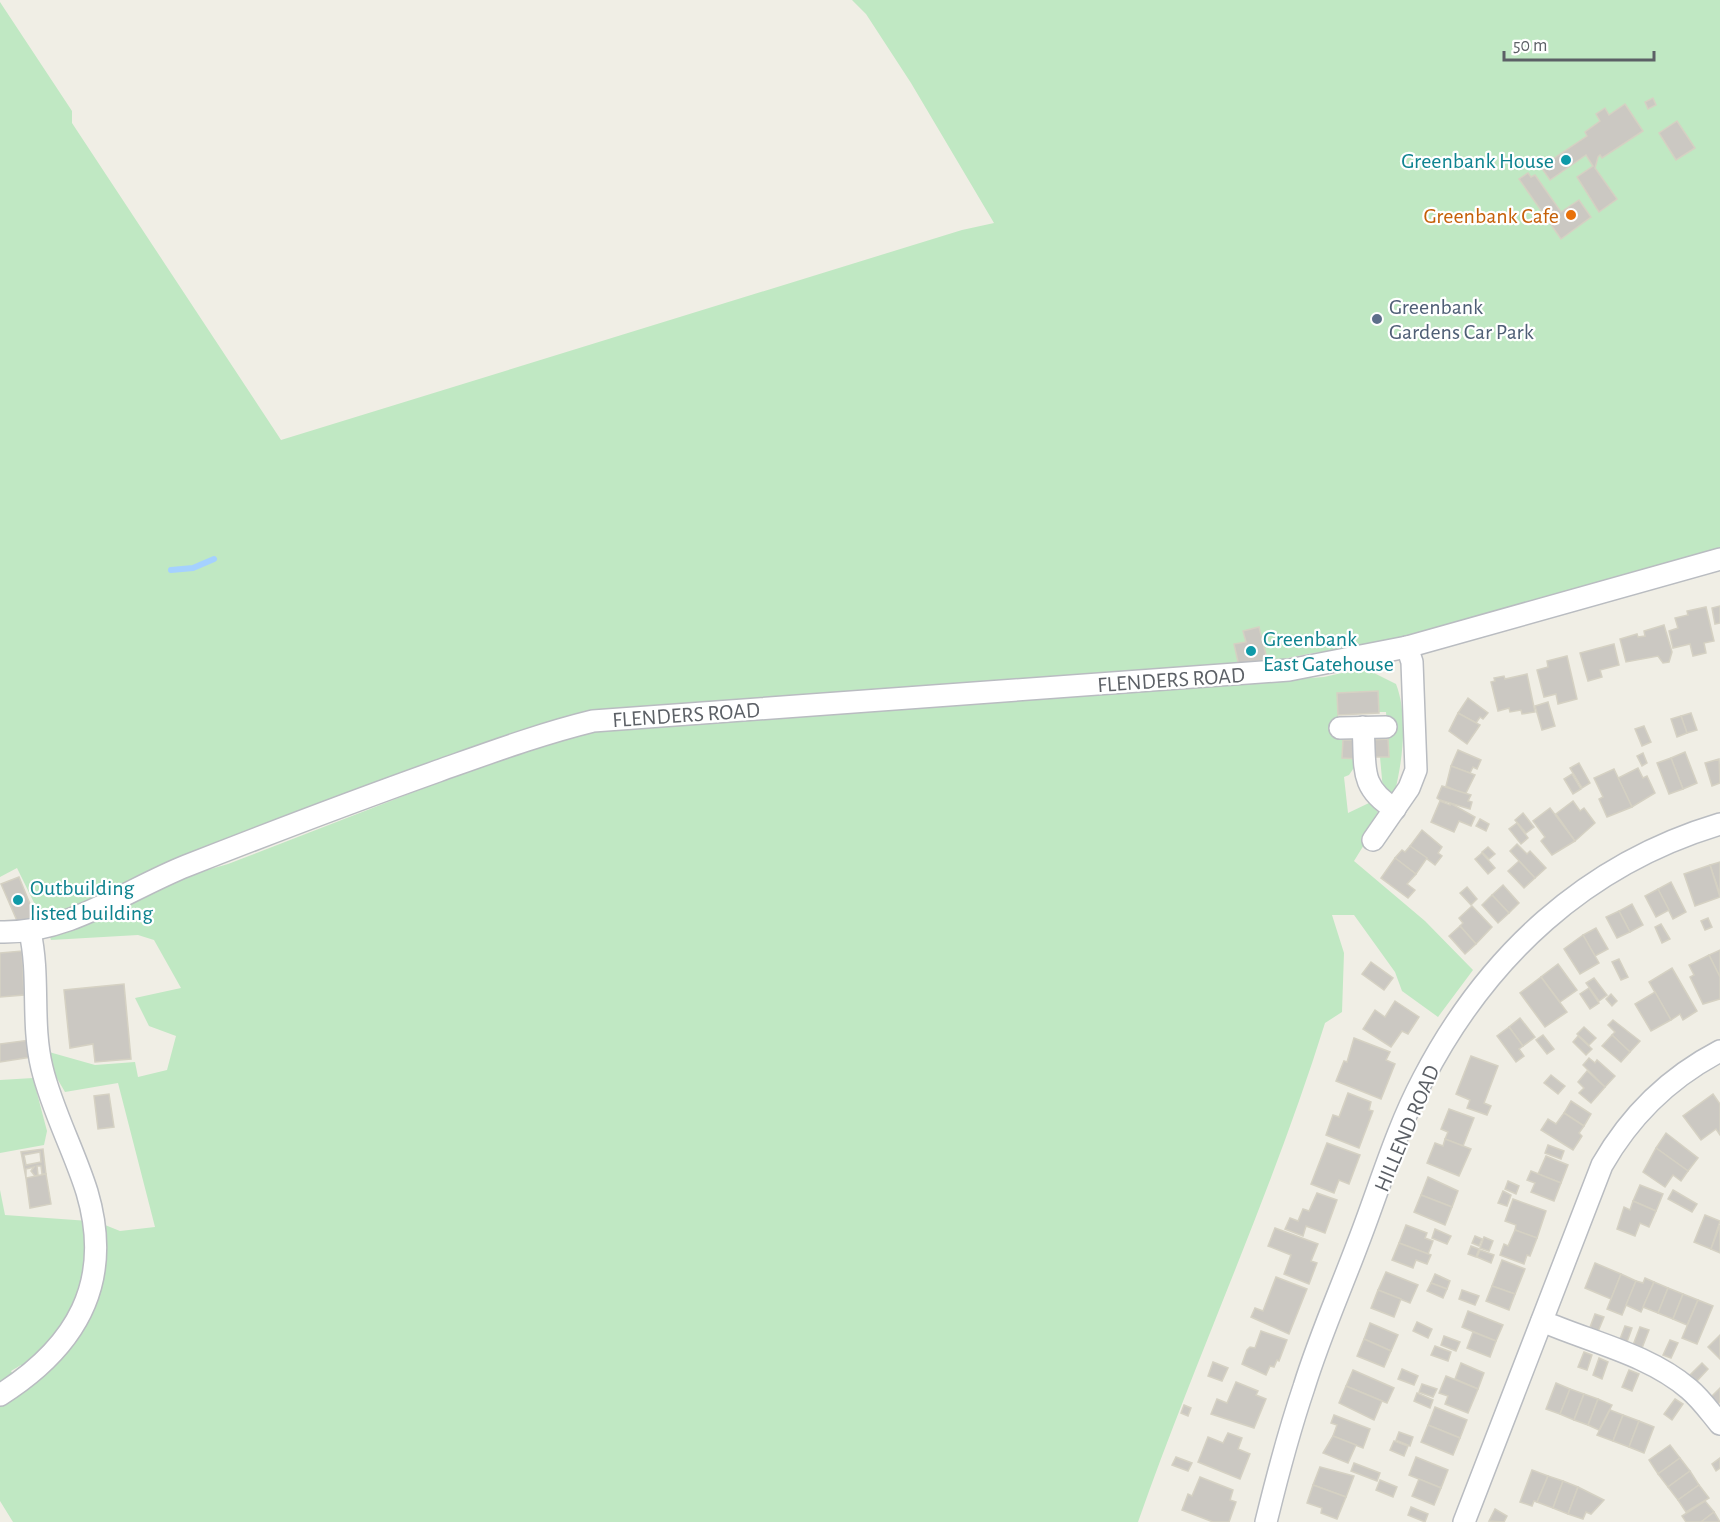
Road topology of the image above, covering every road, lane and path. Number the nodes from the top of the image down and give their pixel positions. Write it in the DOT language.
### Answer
graph roads {
  1 [pos="1720,559"];
  2 [pos="1407,647"];
  3 [pos="1363,727"];
  4 [pos="1386,727"];
  5 [pos="1340,728"];
  6 [pos="1395,809"];
  7 [pos="1720,824"];
  8 [pos="1373,840"];
  9 [pos="0,932"];
  10 [pos="30,932"];
  11 [pos="1720,1051"];
  12 [pos="1542,1321"];
  13 [pos="0,1395"];
  14 [pos="1720,1424"];
  15 [pos="1266,1522"];
  16 [pos="1464,1522"];
  1 -- 2 [label="street, FLENDERS ROAD"];
  2 -- 6 [label="street"];
  2 -- 10 [label="street, FLENDERS ROAD"];
  3 -- 4 [label="street"];
  3 -- 5 [label="street"];
  3 -- 6 [label="street"];
  6 -- 8 [label="street"];
  7 -- 15 [label="street, HILLEND ROAD"];
  9 -- 10 [label="street, FLENDERS ROAD"];
  10 -- 13 [label="street"];
  11 -- 12 [label="street"];
  12 -- 14 [label="street"];
  12 -- 16 [label="street"];
}
